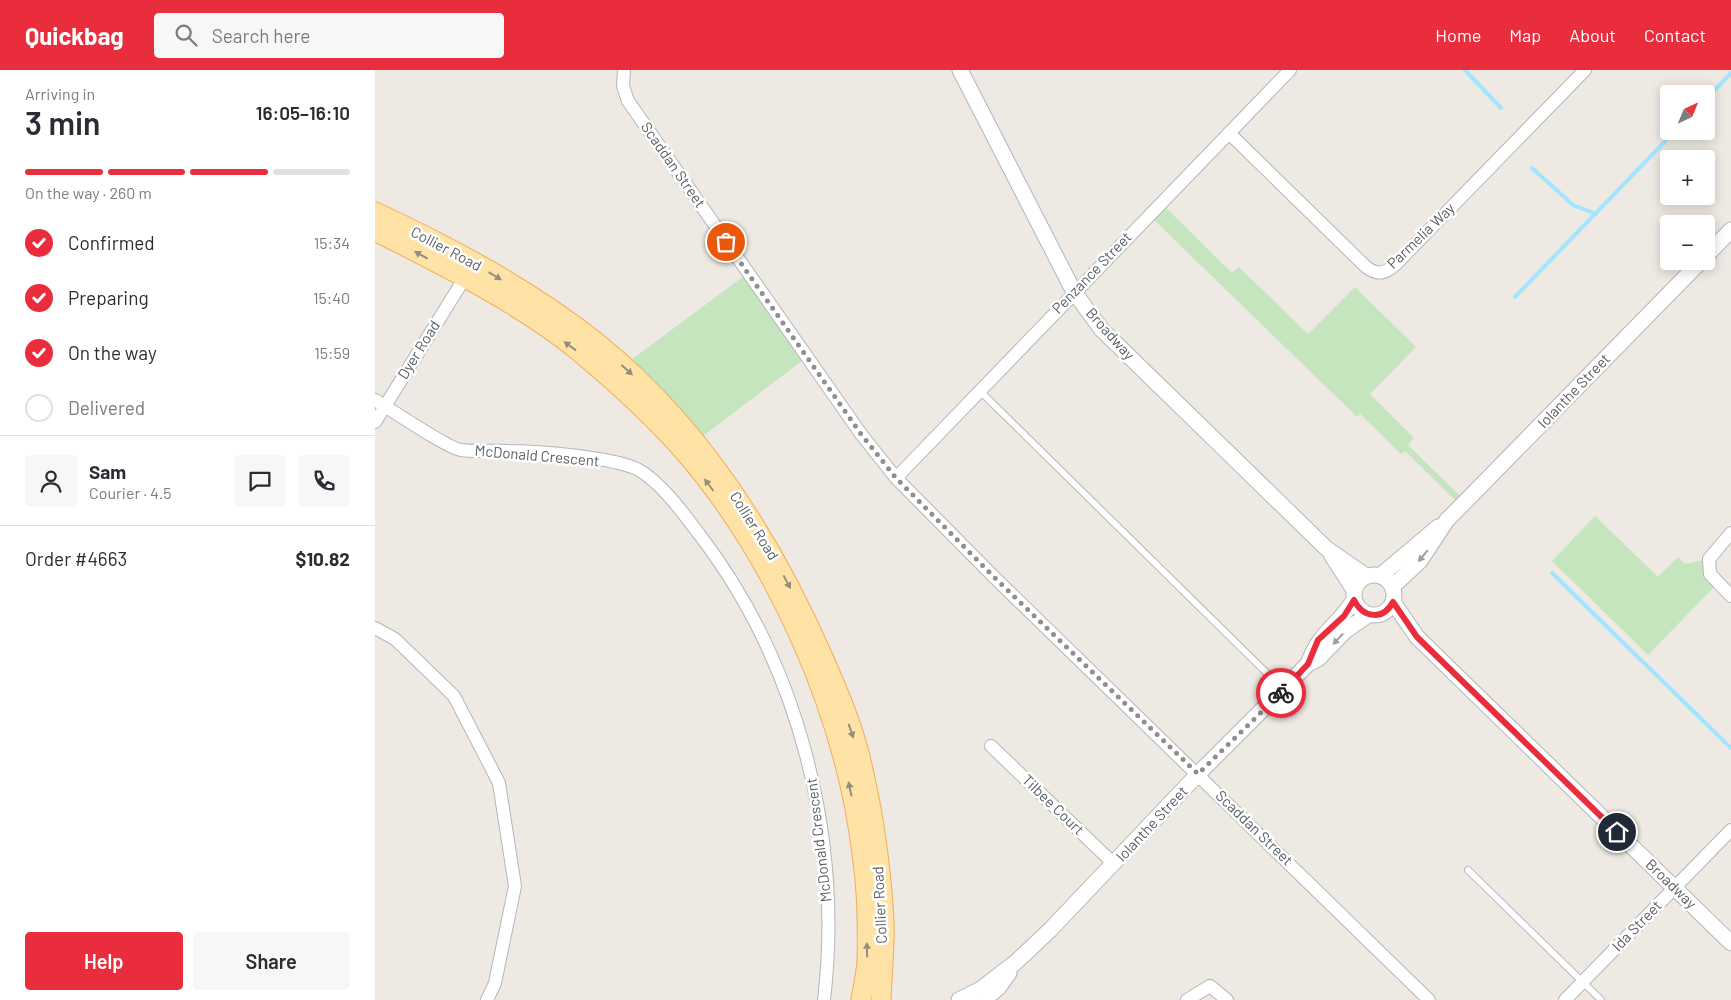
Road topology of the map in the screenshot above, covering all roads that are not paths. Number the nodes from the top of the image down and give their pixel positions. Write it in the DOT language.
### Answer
graph roads {
  1 [pos="625,70"];
  2 [pos="960,70"];
  3 [pos="1290,70"];
  4 [pos="1585,70"];
  5 [pos="1229,133"];
  6 [pos="375,212"];
  7 [pos="375,230"];
  8 [pos="1731,230"];
  9 [pos="1715,247"];
  10 [pos="1692,270"];
  11 [pos="464,279"];
  12 [pos="1074,292"];
  13 [pos="981,392"];
  14 [pos="380,403"];
  15 [pos="375,422"];
  16 [pos="896,478"];
  17 [pos="1447,520"];
  18 [pos="1731,534"];
  19 [pos="1327,549"];
  20 [pos="1373,576"];
  21 [pos="1354,595"];
  22 [pos="1393,595"];
  23 [pos="1731,596"];
  24 [pos="1375,614"];
  25 [pos="375,628"];
  26 [pos="1417,637"];
  27 [pos="1308,664"];
  28 [pos="1284,690"];
  29 [pos="991,746"];
  30 [pos="1198,774"];
  31 [pos="1731,830"];
  32 [pos="1114,864"];
  33 [pos="1468,870"];
  34 [pos="1674,888"];
  35 [pos="1731,943"];
  36 [pos="1016,962"];
  37 [pos="1583,982"];
  38 [pos="861,999"];
  39 [pos="487,1000"];
  40 [pos="825,1000"];
  41 [pos="882,1000"];
  42 [pos="959,1000"];
  43 [pos="984,1000"];
  44 [pos="1187,1000"];
  45 [pos="1227,1000"];
  46 [pos="1429,1000"];
  47 [pos="1565,1000"];
  48 [pos="1601,1000"];
  1 -- 16 [label="street, Scaddan Street"];
  2 -- 12 [label="street, Broadway"];
  3 -- 5 [label="street, Penzance Street"];
  4 -- 5 [label="street, Parmelia Way"];
  5 -- 12 [label="street, Penzance Street"];
  6 -- 41 [label="main road, Collier Road, one-way"];
  11 -- 7 [label="main road, Collier Road, one-way"];
  8 -- 9 [label="street"];
  10 -- 17 [label="street, Iolanthe Street"];
  11 -- 14 [label="street, Dyer Road"];
  38 -- 11 [label="main road, Collier Road, one-way"];
  12 -- 13 [label="street, Penzance Street"];
  12 -- 19 [label="street, Broadway"];
  13 -- 16 [label="street, Penzance Street"];
  13 -- 28 [label="lane"];
  14 -- 15 [label="street, Dyer Road"];
  14 -- 40 [label="street, McDonald Crescent"];
  16 -- 30 [label="street, Scaddan Street"];
  17 -- 20 [label="street, Iolanthe Street"];
  17 -- 22 [label="street, Iolanthe Street, one-way"];
  18 -- 23 [label="street"];
  19 -- 20 [label="street, Broadway"];
  19 -- 21 [label="street, Broadway"];
  20 -- 21 [label="street"];
  20 -- 22 [label="street"];
  21 -- 24 [label="street"];
  21 -- 27 [label="street, Iolanthe Street"];
  22 -- 24 [label="street"];
  22 -- 26 [label="street, Broadway"];
  24 -- 26 [label="street, Broadway"];
  24 -- 27 [label="street, Iolanthe Street, one-way"];
  25 -- 39 [label="street"];
  26 -- 34 [label="street, Broadway"];
  27 -- 28 [label="street, Iolanthe Street"];
  28 -- 30 [label="street, Iolanthe Street"];
  29 -- 32 [label="street, Tilbee Court"];
  30 -- 32 [label="street, Iolanthe Street"];
  30 -- 46 [label="street, Scaddan Street"];
  31 -- 34 [label="street, Ida Street"];
  32 -- 36 [label="street, Iolanthe Street"];
  33 -- 37 [label="lane"];
  34 -- 35 [label="street, Broadway"];
  34 -- 37 [label="street, Ida Street"];
  36 -- 42 [label="street, Iolanthe Street"];
  36 -- 43 [label="street, Iolanthe Street"];
  37 -- 47 [label="street, Ida Street"];
  37 -- 48 [label="lane"];
  38 -- 41 [label="street"];
  44 -- 45 [label="street"];
}
